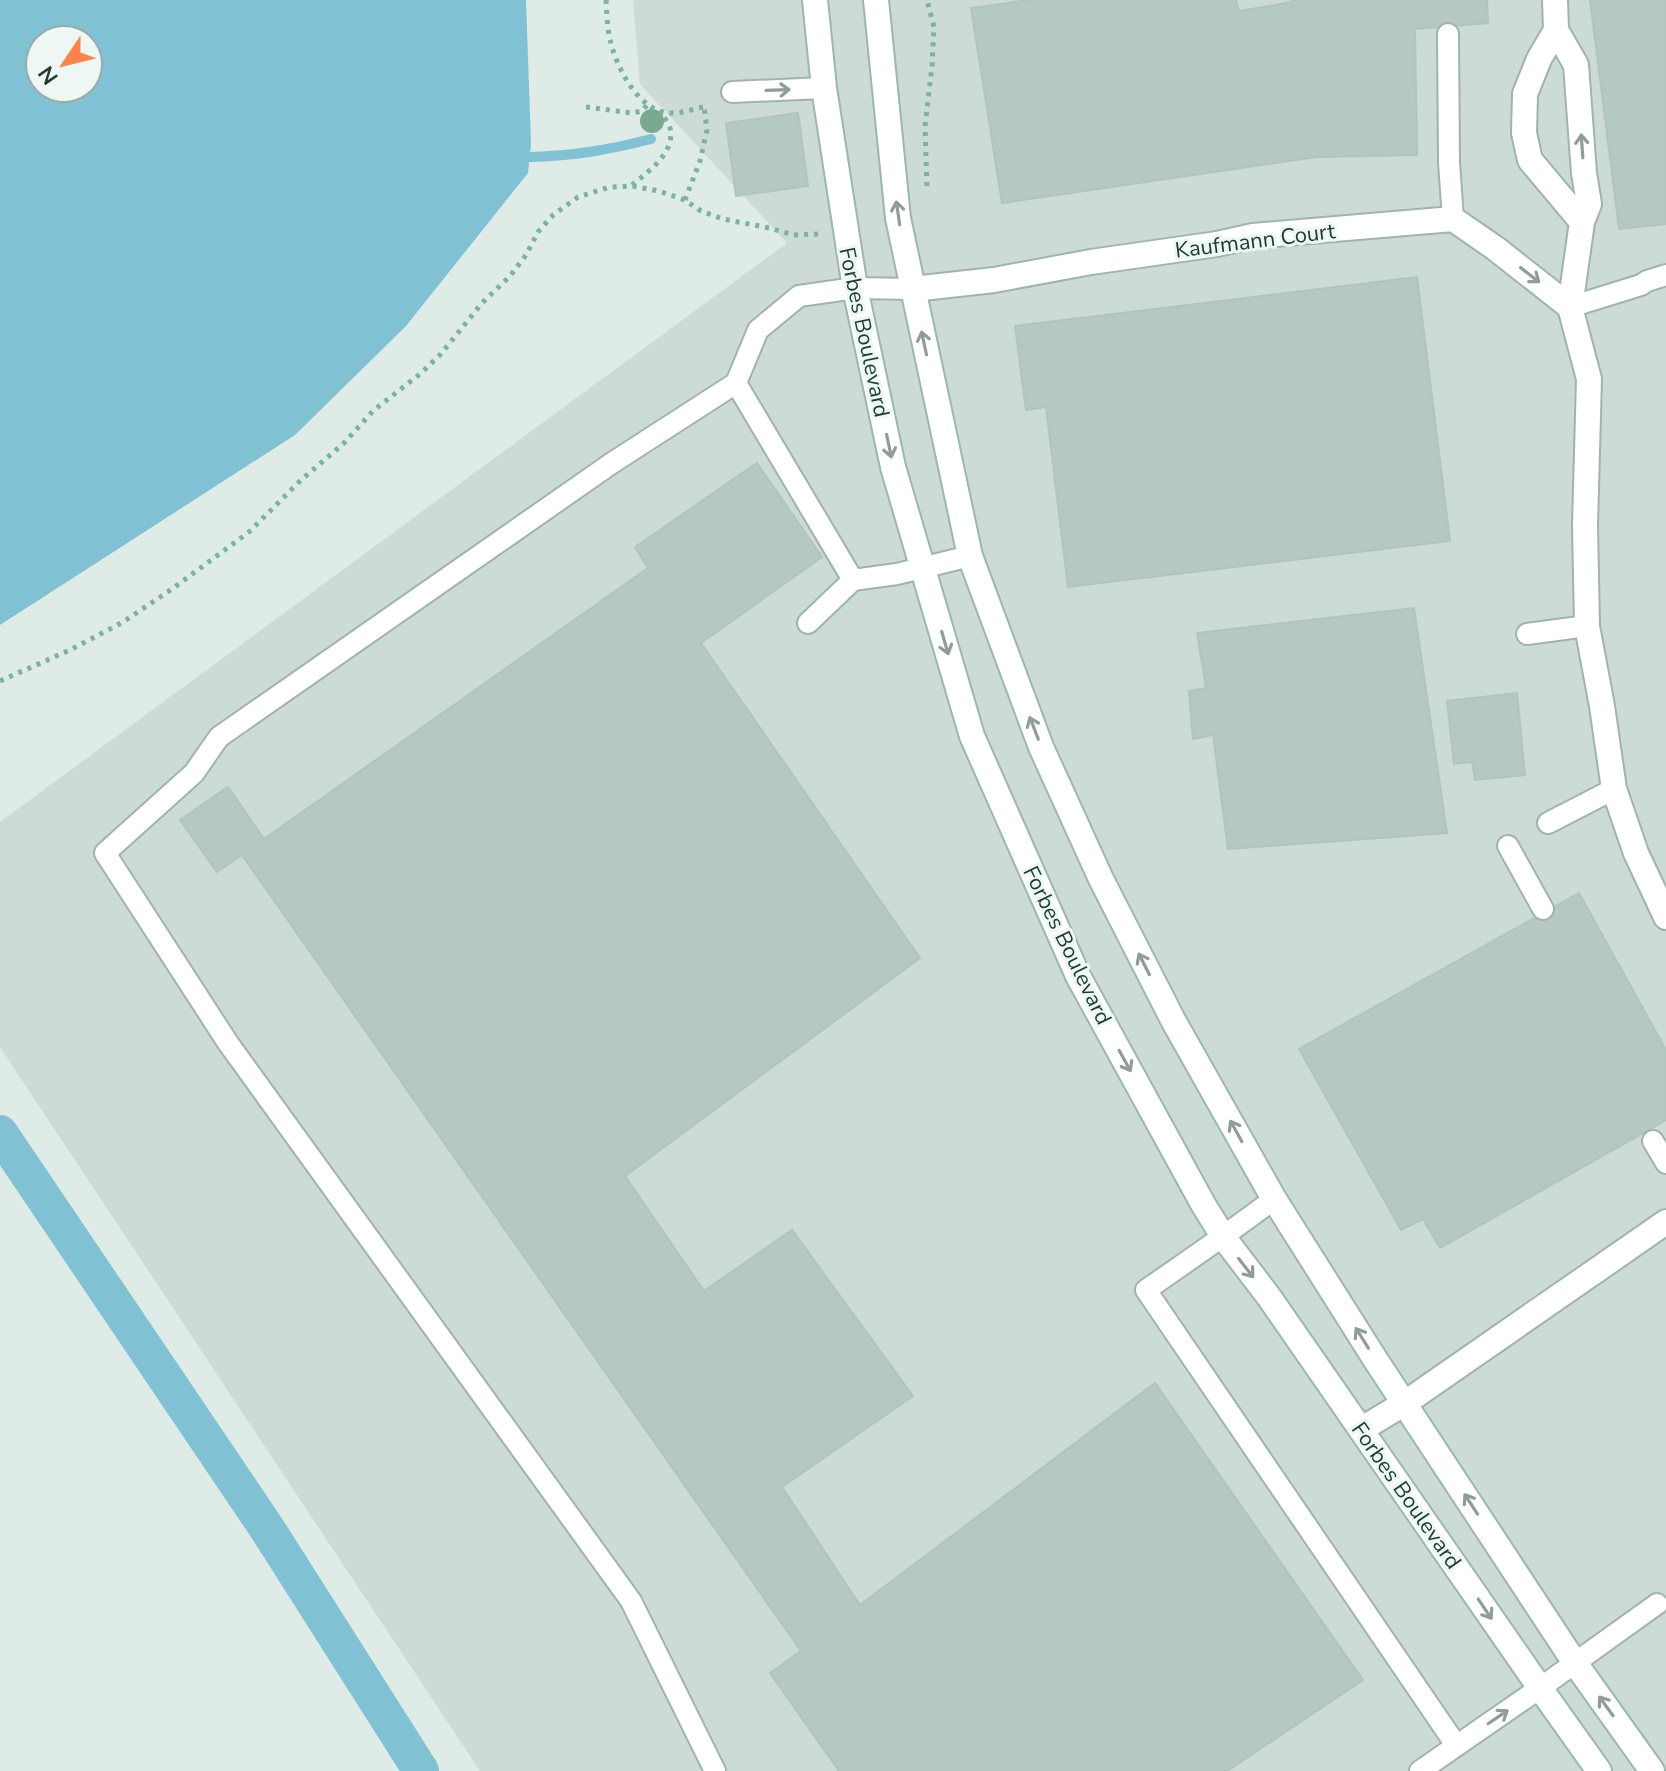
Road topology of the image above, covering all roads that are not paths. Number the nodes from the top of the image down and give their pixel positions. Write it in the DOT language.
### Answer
graph roads {
  1 [pos="815,0"];
  2 [pos="876,0"];
  3 [pos="1555,0"];
  4 [pos="1556,30"];
  5 [pos="1448,34"];
  6 [pos="824,88"];
  7 [pos="732,92"];
  8 [pos="1453,219"];
  9 [pos="1582,222"];
  10 [pos="1666,275"];
  11 [pos="855,288"];
  12 [pos="913,289"];
  13 [pos="1570,307"];
  14 [pos="736,383"];
  15 [pos="970,556"];
  16 [pos="923,568"];
  17 [pos="853,580"];
  18 [pos="808,623"];
  19 [pos="1587,626"];
  20 [pos="1527,634"];
  21 [pos="1614,789"];
  22 [pos="1548,823"];
  23 [pos="1508,846"];
  24 [pos="1543,909"];
  25 [pos="1666,917"];
  26 [pos="1653,1141"];
  27 [pos="1666,1163"];
  28 [pos="1274,1199"];
  29 [pos="1666,1222"];
  30 [pos="1224,1238"];
  31 [pos="1405,1403"];
  32 [pos="1362,1429"];
  33 [pos="1657,1604"];
  34 [pos="1575,1663"];
  35 [pos="1540,1688"];
  36 [pos="1456,1745"];
  37 [pos="715,1771"];
  38 [pos="1420,1771"];
  39 [pos="1599,1771"];
  40 [pos="1652,1771"];
  1 -- 6 [label="main road, Forbes Boulevard"];
  12 -- 2 [label="main road, Forbes Boulevard, one-way"];
  3 -- 4 [label="main road"];
  9 -- 4 [label="main road, one-way"];
  4 -- 9 [label="main road"];
  5 -- 8 [label="lane"];
  7 -- 6 [label="lane, one-way"];
  6 -- 11 [label="main road, Forbes Boulevard"];
  8 -- 12 [label="main road, Kaufmann Court"];
  8 -- 13 [label="main road, one-way"];
  9 -- 13 [label="main road"];
  10 -- 13 [label="lane"];
  11 -- 12 [label="lane"];
  11 -- 14 [label="lane"];
  11 -- 16 [label="main road, Forbes Boulevard, one-way"];
  15 -- 12 [label="main road, Forbes Boulevard, one-way"];
  13 -- 19 [label="main road"];
  14 -- 17 [label="lane"];
  14 -- 37 [label="lane"];
  15 -- 16 [label="lane"];
  28 -- 15 [label="main road, Forbes Boulevard, one-way"];
  16 -- 17 [label="lane"];
  16 -- 30 [label="main road, Forbes Boulevard, one-way"];
  17 -- 18 [label="lane"];
  19 -- 20 [label="lane"];
  19 -- 21 [label="main road"];
  21 -- 22 [label="lane"];
  21 -- 25 [label="main road"];
  23 -- 24 [label="lane"];
  26 -- 27 [label="lane"];
  28 -- 30 [label="lane"];
  31 -- 28 [label="main road, Forbes Boulevard, one-way"];
  29 -- 31 [label="main road"];
  30 -- 32 [label="main road, Forbes Boulevard, one-way"];
  30 -- 36 [label="lane"];
  31 -- 32 [label="main road"];
  34 -- 31 [label="main road, Forbes Boulevard, one-way"];
  32 -- 35 [label="main road, Forbes Boulevard, one-way"];
  33 -- 34 [label="lane"];
  34 -- 35 [label="lane"];
  40 -- 34 [label="main road, Forbes Boulevard, one-way"];
  36 -- 35 [label="lane, one-way"];
  35 -- 39 [label="main road, Forbes Boulevard"];
  36 -- 38 [label="lane"];
}
